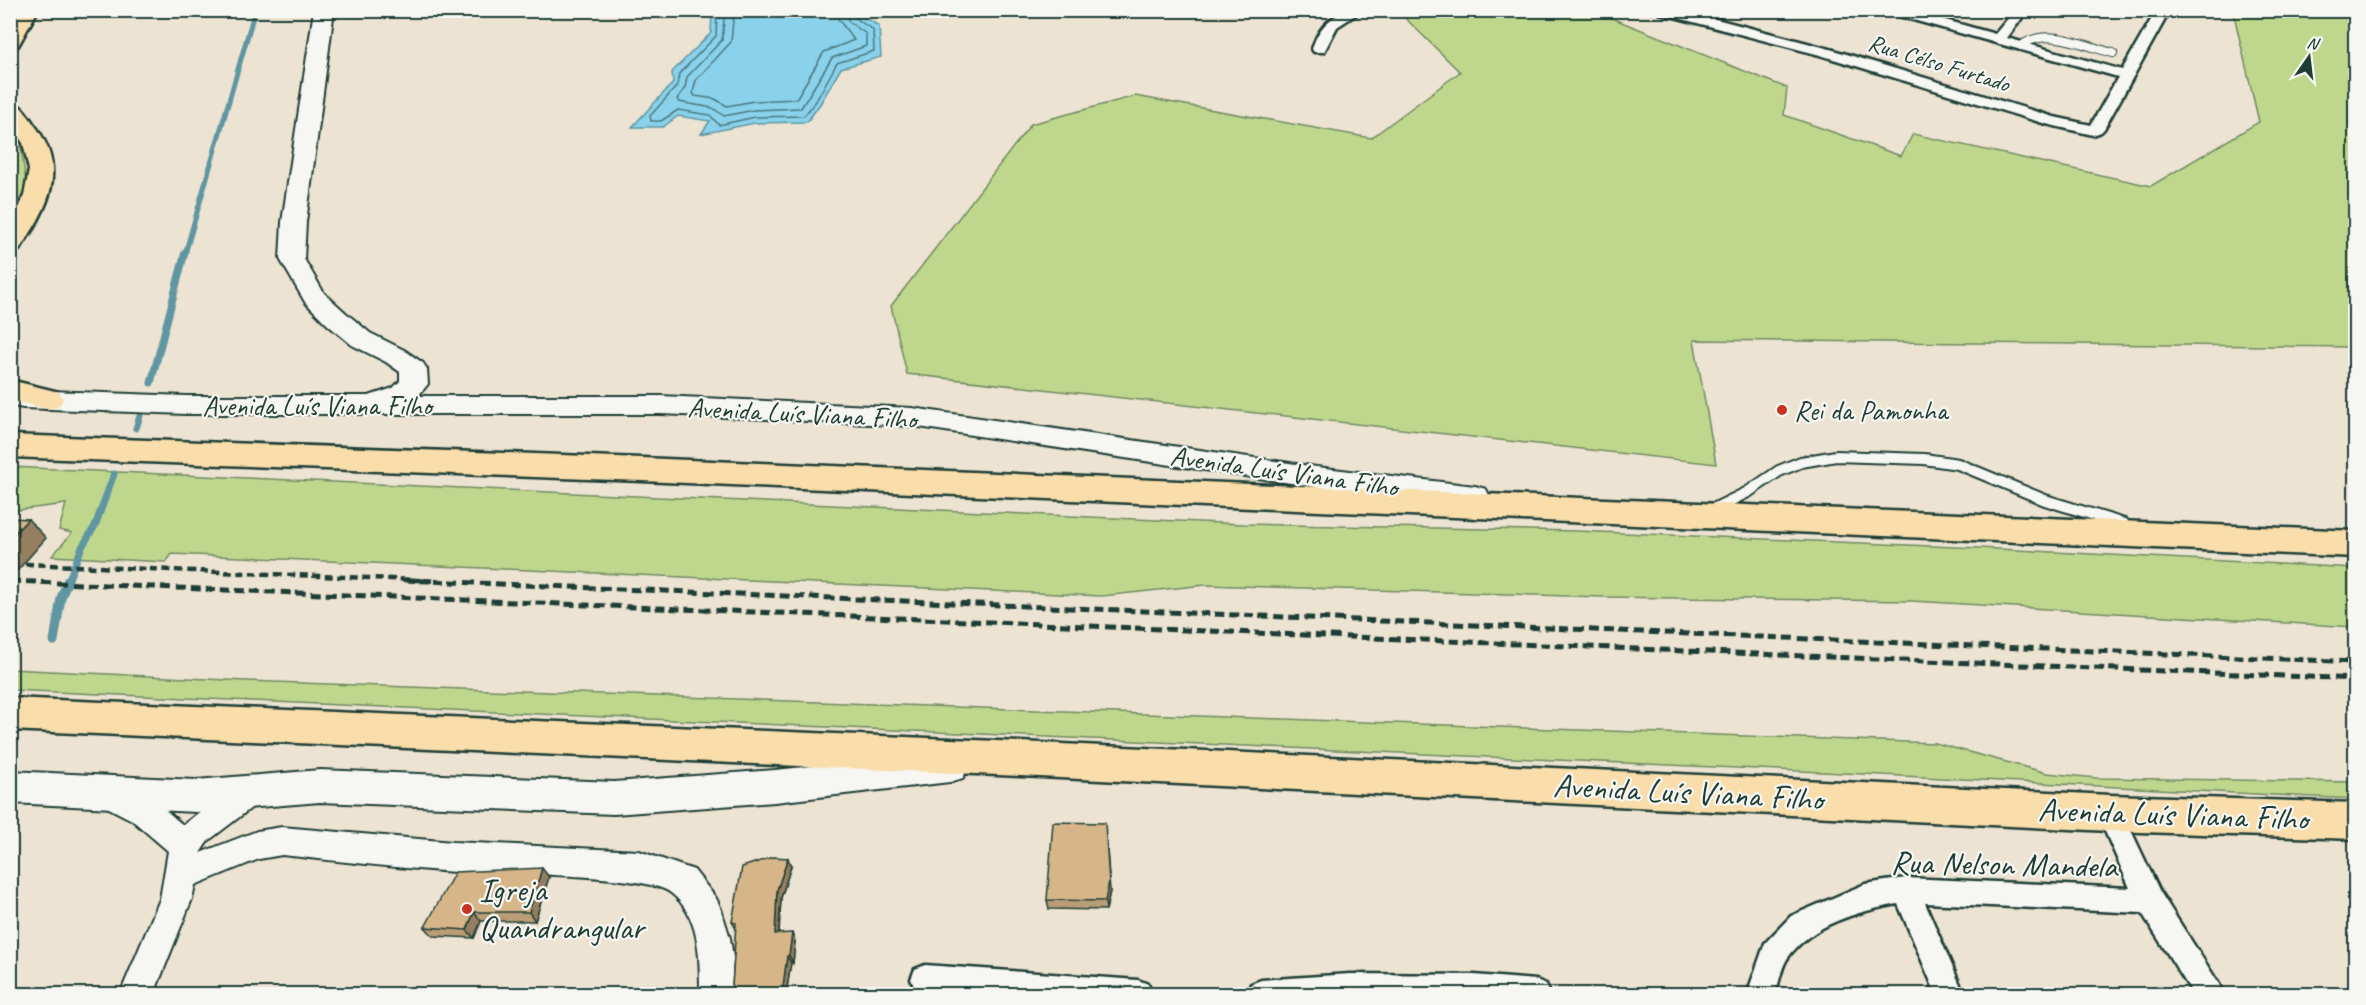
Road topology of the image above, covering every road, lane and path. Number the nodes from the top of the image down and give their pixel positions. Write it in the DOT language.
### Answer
graph roads {
  1 [pos="28,10"];
  2 [pos="324,10"];
  3 [pos="1357,10"];
  4 [pos="1664,10"];
  5 [pos="1893,10"];
  6 [pos="2022,10"];
  7 [pos="2161,14"];
  8 [pos="1998,40"];
  9 [pos="10,41"];
  10 [pos="2021,46"];
  11 [pos="1319,50"];
  12 [pos="2113,53"];
  13 [pos="2127,75"];
  14 [pos="10,108"];
  15 [pos="10,244"];
  16 [pos="10,390"];
  17 [pos="10,399"];
  18 [pos="53,399"];
  19 [pos="364,406"];
  20 [pos="10,446"];
  21 [pos="1588,511"];
  22 [pos="1698,516"];
  23 [pos="2152,533"];
  24 [pos="2355,544"];
  25 [pos="10,714"];
  26 [pos="1020,759"];
  27 [pos="10,787"];
  28 [pos="108,792"];
  29 [pos="248,792"];
  30 [pos="2110,813"];
  31 [pos="2355,821"];
  32 [pos="182,861"];
  33 [pos="1906,890"];
  34 [pos="2150,901"];
  35 [pos="926,979"];
  36 [pos="1473,992"];
  37 [pos="137,994"];
  38 [pos="717,994"];
  39 [pos="1138,994"];
  40 [pos="1261,994"];
  41 [pos="1536,994"];
  42 [pos="1761,994"];
  43 [pos="1950,994"];
  44 [pos="2209,994"];
  1 -- 9 [label="main road"];
  2 -- 19 [label="main road"];
  3 -- 11 [label="street"];
  4 -- 13 [label="street, Rua Célso Furtado"];
  5 -- 8 [label="street"];
  6 -- 8 [label="street"];
  7 -- 13 [label="street"];
  8 -- 10 [label="street"];
  10 -- 12 [label="lane"];
  10 -- 13 [label="street"];
  14 -- 15 [label="main road"];
  16 -- 18 [label="main road"];
  17 -- 18 [label="main road, Avenida Luís Viana Filho"];
  18 -- 19 [label="main road, Avenida Luís Viana Filho"];
  19 -- 21 [label="main road, Avenida Luís Viana Filho"];
  20 -- 21 [label="main road, Avenida Luís Viana Filho"];
  21 -- 22 [label="main road, Avenida Luís Viana Filho"];
  22 -- 23 [label="main road, Avenida Luís Viana Filho"];
  22 -- 23 [label="lane"];
  23 -- 24 [label="main road, Avenida Luís Viana Filho"];
  25 -- 26 [label="main road, Avenida Luís Viana Filho"];
  26 -- 29 [label="main road, Avenida Luís Viana Filho"];
  26 -- 30 [label="main road, Avenida Luís Viana Filho"];
  27 -- 28 [label="main road, Avenida Luís Viana Filho"];
  28 -- 29 [label="main road, Avenida Luís Viana Filho"];
  28 -- 32 [label="street"];
  29 -- 32 [label="street"];
  30 -- 31 [label="main road, Avenida Luís Viana Filho"];
  30 -- 34 [label="street"];
  32 -- 37 [label="street"];
  32 -- 38 [label="street"];
  33 -- 34 [label="street, Rua Nelson Mandela"];
  33 -- 42 [label="street, Rua Nelson Mandela"];
  33 -- 43 [label="street"];
  34 -- 44 [label="street"];
  35 -- 39 [label="street"];
  36 -- 40 [label="street"];
  36 -- 41 [label="street"];
}
